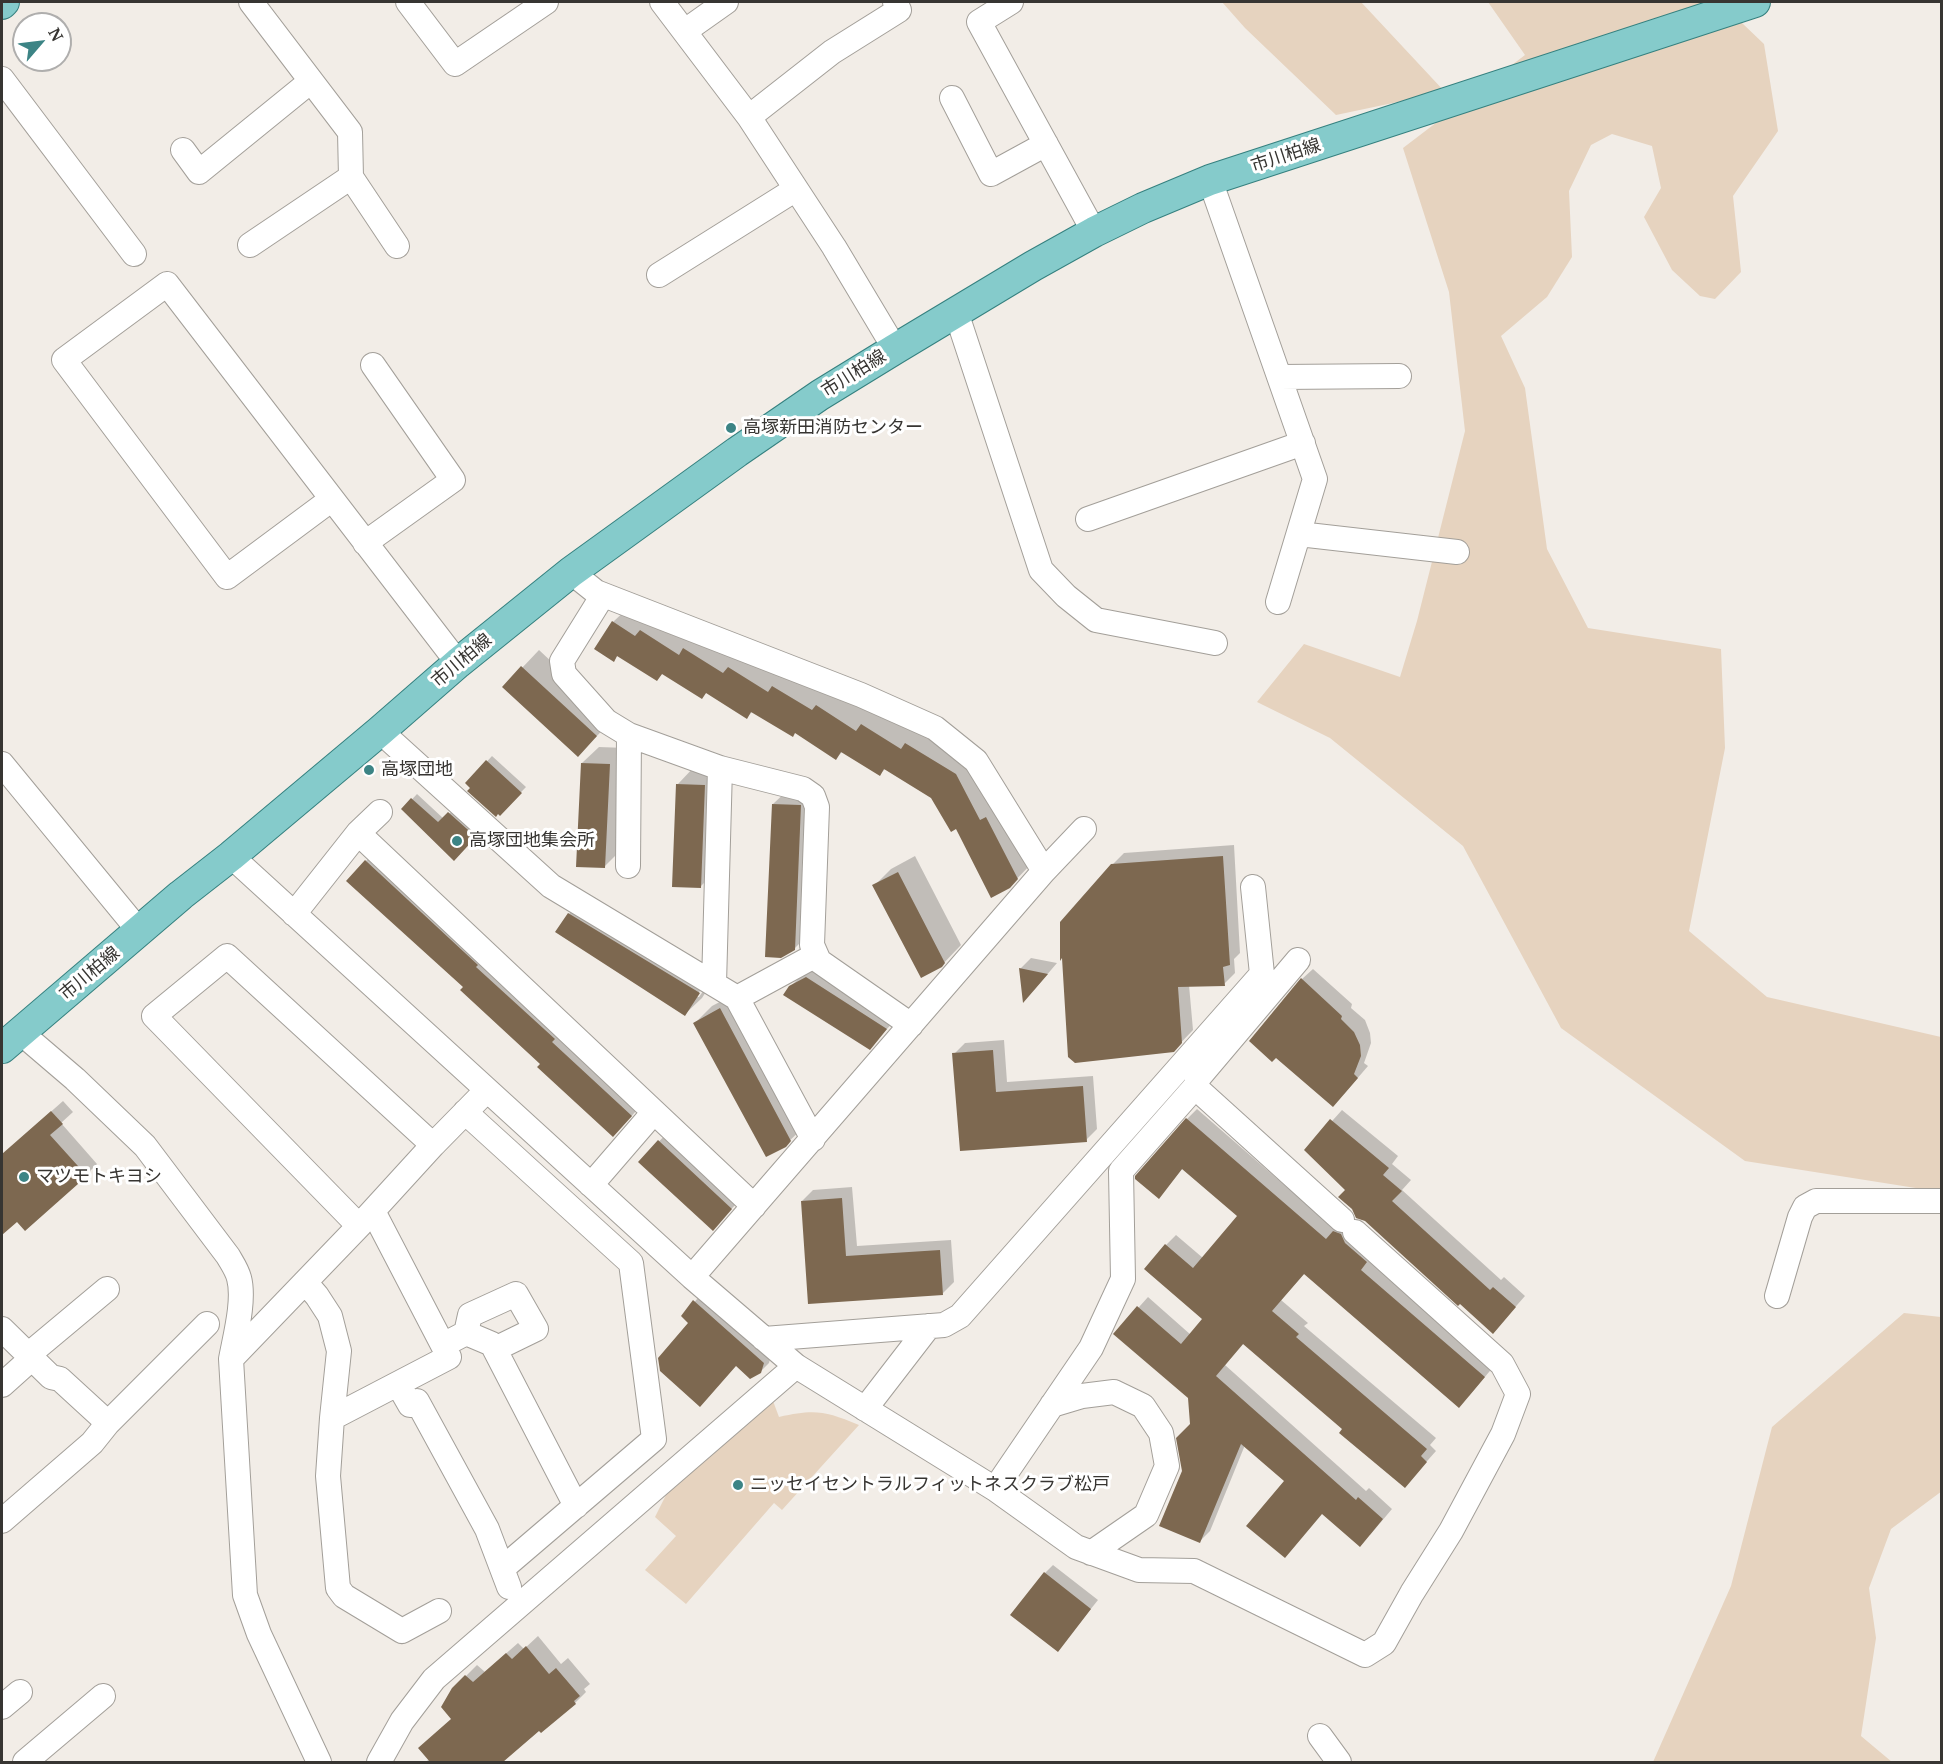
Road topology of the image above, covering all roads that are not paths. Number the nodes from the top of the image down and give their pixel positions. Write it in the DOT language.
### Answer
graph roads {
  1 [pos="251,2"];
  2 [pos="408,2"];
  3 [pos="546,2"];
  4 [pos="662,2"];
  5 [pos="726,2"];
  6 [pos="895,2"];
  7 [pos="1011,2"];
  8 [pos="1751,2"];
  9 [pos="685,31"];
  10 [pos="2,79"];
  11 [pos="311,81"];
  12 [pos="952,98"];
  13 [pos="749,117"];
  14 [pos="1046,144"];
  15 [pos="183,150"];
  16 [pos="351,177"];
  17 [pos="1210,180"];
  18 [pos="796,189"];
  19 [pos="1094,232"];
  20 [pos="250,245"];
  21 [pos="397,246"];
  22 [pos="134,254"];
  23 [pos="659,275"];
  24 [pos="956,312"];
  25 [pos="895,349"];
  26 [pos="373,365"];
  27 [pos="1399,376"];
  28 [pos="1280,377"];
  29 [pos="1303,443"];
  30 [pos="332,499"];
  31 [pos="1088,519"];
  32 [pos="1299,534"];
  33 [pos="365,543"];
  34 [pos="1457,552"];
  35 [pos="571,572"];
  36 [pos="603,595"];
  37 [pos="1278,602"];
  38 [pos="1215,643"];
  39 [pos="458,663"];
  40 [pos="380,731"];
  41 [pos="629,735"];
  42 [pos="2,764"];
  43 [pos="720,768"];
  44 [pos="380,812"];
  45 [pos="1084,829"];
  46 [pos="358,833"];
  47 [pos="231,856"];
  48 [pos="628,866"];
  49 [pos="1044,871"];
  50 [pos="1253,887"];
  51 [pos="294,914"];
  52 [pos="140,932"];
  53 [pos="816,955"];
  54 [pos="1298,960"];
  55 [pos="714,984"];
  56 [pos="737,998"];
  57 [pos="911,1025"];
  58 [pos="11,1040"];
  59 [pos="1195,1088"];
  60 [pos="486,1090"];
  61 [pos="465,1112"];
  62 [pos="654,1112"];
  63 [pos="813,1139"];
  64 [pos="433,1145"];
  65 [pos="591,1185"];
  66 [pos="1941,1202"];
  67 [pos="754,1206"];
  68 [pos="366,1219"];
  69 [pos="692,1277"];
  70 [pos="305,1282"];
  71 [pos="107,1290"];
  72 [pos="1777,1296"];
  73 [pos="207,1324"];
  74 [pos="928,1326"];
  75 [pos="2,1329"];
  76 [pos="466,1333"];
  77 [pos="764,1340"];
  78 [pos="443,1345"];
  79 [pos="495,1349"];
  80 [pos="30,1357"];
  81 [pos="231,1359"];
  82 [pos="796,1366"];
  83 [pos="398,1384"];
  84 [pos="2,1385"];
  85 [pos="1052,1405"];
  86 [pos="866,1409"];
  87 [pos="332,1418"];
  88 [pos="108,1423"];
  89 [pos="995,1489"];
  90 [pos="576,1506"];
  91 [pos="2,1521"];
  92 [pos="1091,1553"];
  93 [pos="439,1611"];
  94 [pos="20,1692"];
  95 [pos="103,1696"];
  96 [pos="2,1707"];
  97 [pos="1320,1736"];
  98 [pos="26,1762"];
  99 [pos="319,1762"];
  100 [pos="379,1762"];
  101 [pos="1340,1762"];
  1 -- 11 [label="street"];
  2 -- 3 [label="street"];
  4 -- 9 [label="street"];
  5 -- 9 [label="street"];
  6 -- 13 [label="street"];
  7 -- 14 [label="street"];
  8 -- 17 [label="main road, 市川柏線"];
  9 -- 13 [label="street"];
  10 -- 22 [label="street"];
  11 -- 15 [label="street"];
  11 -- 16 [label="street"];
  12 -- 14 [label="street"];
  13 -- 18 [label="street"];
  14 -- 19 [label="street"];
  16 -- 20 [label="street"];
  16 -- 21 [label="street"];
  17 -- 19 [label="main road, 市川柏線"];
  17 -- 28 [label="street"];
  18 -- 23 [label="street"];
  18 -- 25 [label="street"];
  19 -- 24 [label="main road, 市川柏線"];
  24 -- 25 [label="main road, 市川柏線"];
  24 -- 38 [label="street"];
  25 -- 35 [label="main road, 市川柏線"];
  26 -- 33 [label="street"];
  27 -- 28 [label="street"];
  28 -- 29 [label="street"];
  29 -- 31 [label="street"];
  29 -- 32 [label="street"];
  30 -- 30 [label="street"];
  30 -- 33 [label="street"];
  32 -- 34 [label="street"];
  32 -- 37 [label="street"];
  33 -- 39 [label="street"];
  35 -- 36 [label="street"];
  35 -- 39 [label="main road, 市川柏線"];
  36 -- 41 [label="street"];
  36 -- 49 [label="street"];
  39 -- 40 [label="main road, 市川柏線"];
  40 -- 47 [label="main road, 市川柏線"];
  40 -- 55 [label="street"];
  41 -- 43 [label="street"];
  41 -- 48 [label="street"];
  42 -- 52 [label="street"];
  43 -- 53 [label="street"];
  43 -- 55 [label="street"];
  44 -- 46 [label="street"];
  45 -- 49 [label="street"];
  46 -- 51 [label="street"];
  46 -- 62 [label="street"];
  47 -- 51 [label="street"];
  47 -- 52 [label="main road, 市川柏線"];
  49 -- 57 [label="street"];
  50 -- 74 [label="street"];
  51 -- 60 [label="street"];
  52 -- 58 [label="main road, 市川柏線"];
  53 -- 56 [label="street"];
  53 -- 57 [label="street"];
  54 -- 59 [label="street"];
  55 -- 56 [label="street"];
  56 -- 63 [label="street"];
  57 -- 63 [label="street"];
  58 -- 81 [label="street"];
  59 -- 85 [label="street"];
  59 -- 92 [label="street"];
  60 -- 61 [label="street"];
  60 -- 65 [label="street"];
  61 -- 64 [label="street"];
  61 -- 90 [label="street"];
  62 -- 65 [label="street"];
  62 -- 67 [label="street"];
  63 -- 67 [label="street"];
  64 -- 68 [label="street"];
  64 -- 68 [label="street"];
  65 -- 69 [label="street"];
  66 -- 72 [label="street"];
  67 -- 69 [label="street"];
  68 -- 70 [label="street"];
  68 -- 78 [label="street"];
  69 -- 77 [label="street"];
  70 -- 81 [label="street"];
  70 -- 87 [label="street"];
  71 -- 80 [label="street"];
  73 -- 88 [label="street"];
  74 -- 77 [label="street"];
  74 -- 86 [label="street"];
  75 -- 80 [label="street"];
  76 -- 78 [label="street"];
  76 -- 79 [label="street"];
  76 -- 79 [label="street"];
  77 -- 82 [label="street"];
  78 -- 83 [label="street"];
  79 -- 90 [label="street"];
  80 -- 84 [label="street"];
  80 -- 88 [label="street"];
  81 -- 99 [label="street"];
  82 -- 86 [label="street"];
  82 -- 100 [label="street"];
  83 -- 87 [label="street"];
  83 -- 90 [label="street"];
  85 -- 89 [label="street"];
  85 -- 92 [label="street"];
  86 -- 89 [label="street"];
  87 -- 93 [label="street"];
  88 -- 91 [label="street"];
  89 -- 92 [label="street"];
  94 -- 96 [label="street"];
  95 -- 98 [label="street"];
  97 -- 101 [label="street"];
}
